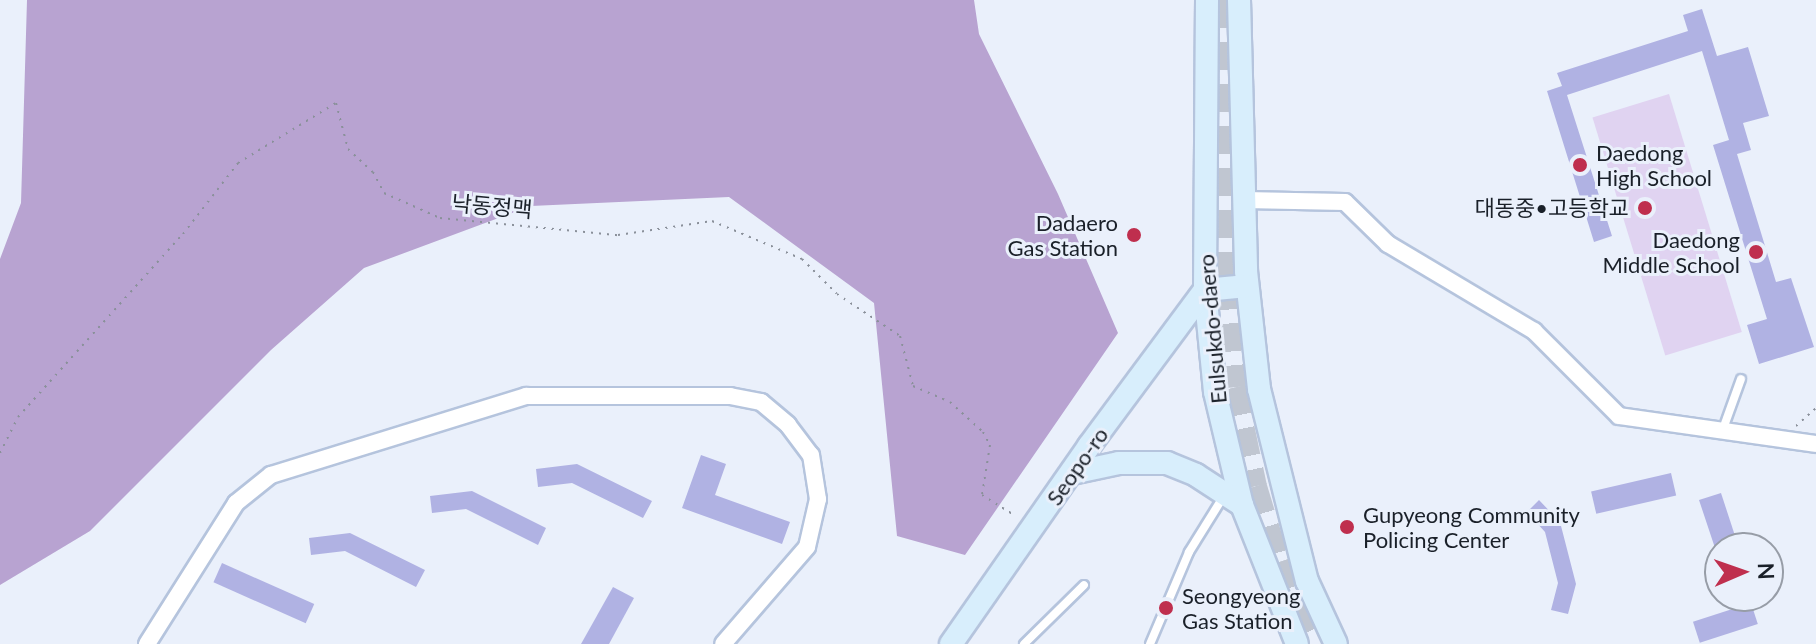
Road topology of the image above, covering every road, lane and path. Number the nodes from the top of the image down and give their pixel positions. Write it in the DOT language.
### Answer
graph roads {
  1 [pos="1239,0"];
  2 [pos="1205,4"];
  3 [pos="1240,71"];
  4 [pos="1244,200"];
  5 [pos="1247,286"];
  6 [pos="1205,290"];
  7 [pos="1741,379"];
  8 [pos="1816,408"];
  9 [pos="1723,429"];
  10 [pos="1784,442"];
  11 [pos="1816,444"];
  12 [pos="0,453"];
  13 [pos="1072,473"];
  14 [pos="1234,499"];
  15 [pos="1035,525"];
  16 [pos="1084,585"];
  17 [pos="147,644"];
  18 [pos="723,644"];
  19 [pos="951,644"];
  20 [pos="1024,644"];
  21 [pos="1150,644"];
  22 [pos="1297,644"];
  23 [pos="1336,644"];
  1 -- 3 [label="main road, Eulsukdo-daero"];
  2 -- 3 [label="main road"];
  2 -- 6 [label="main road, Eulsukdo-daero"];
  3 -- 4 [label="main road, Eulsukdo-daero"];
  4 -- 5 [label="main road, Eulsukdo-daero"];
  4 -- 9 [label="street"];
  5 -- 6 [label="main road"];
  5 -- 23 [label="main road, Eulsukdo-daero"];
  6 -- 13 [label="main road, Seopo-ro"];
  6 -- 14 [label="main road, Eulsukdo-daero"];
  7 -- 9 [label="lane"];
  8 -- 10 [label="path"];
  9 -- 10 [label="street"];
  10 -- 11 [label="street"];
  12 -- 15 [label="path, 낙동정맥"];
  13 -- 14 [label="main road"];
  13 -- 15 [label="main road, Seopo-ro"];
  14 -- 21 [label="lane"];
  14 -- 22 [label="main road, Eulsukdo-daero"];
  15 -- 19 [label="main road, Seopo-ro"];
  16 -- 20 [label="lane"];
  17 -- 18 [label="street"];
}
